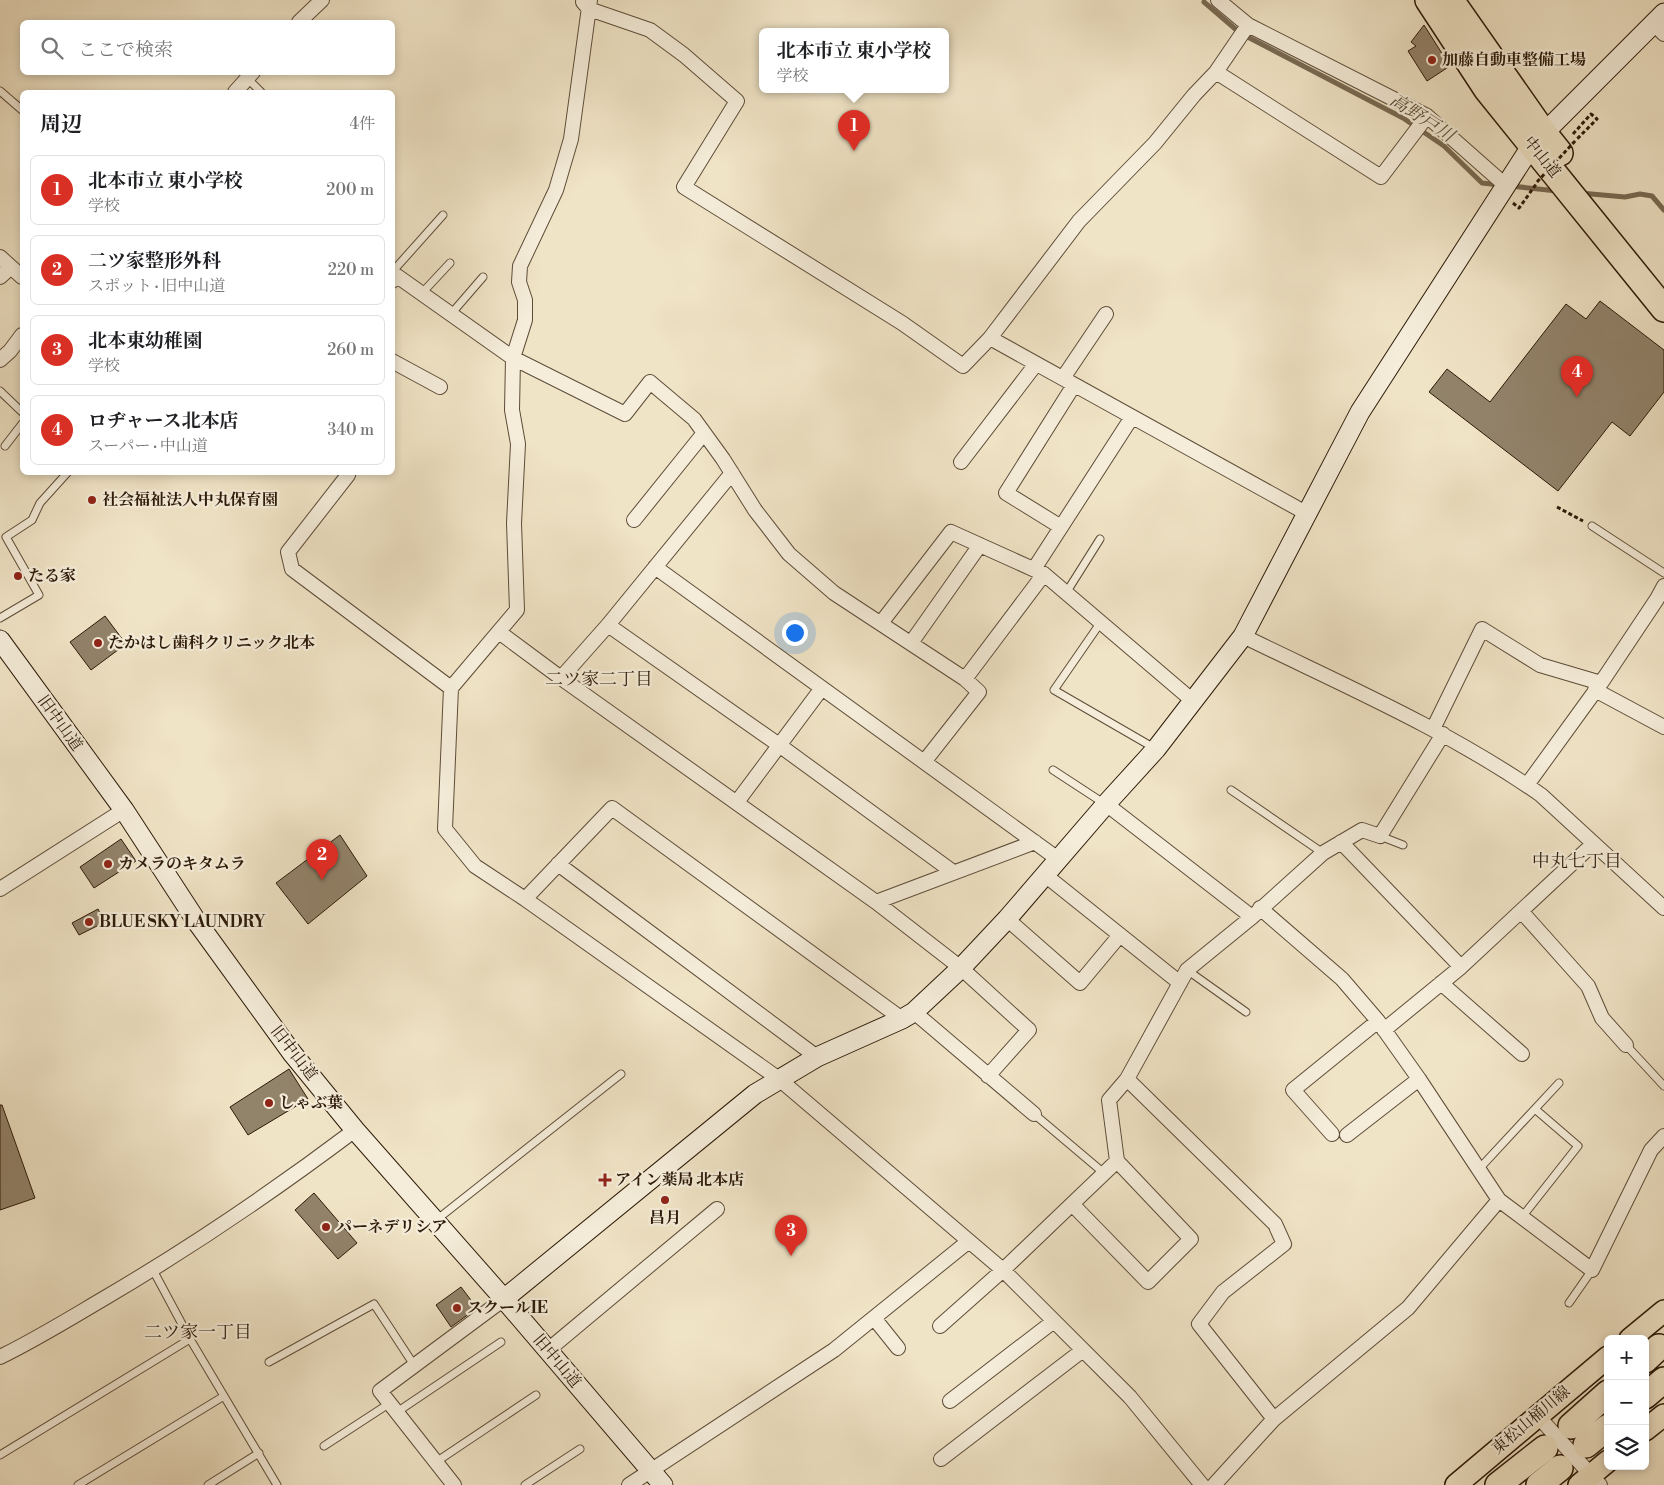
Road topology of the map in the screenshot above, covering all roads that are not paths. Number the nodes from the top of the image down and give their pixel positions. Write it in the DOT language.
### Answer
graph roads {
  1 [pos="322,0"];
  2 [pos="1218,0"];
  3 [pos="1428,0"];
  4 [pos="1451,0"];
  5 [pos="586,3"];
  6 [pos="301,20"];
  7 [pos="1661,24"];
  8 [pos="1248,25"];
  9 [pos="1216,72"];
  10 [pos="251,76"];
  11 [pos="237,90"];
  12 [pos="260,90"];
  13 [pos="0,91"];
  14 [pos="20,108"];
  15 [pos="1427,116"];
  16 [pos="1538,139"];
  17 [pos="1511,191"];
  18 [pos="443,215"];
  19 [pos="5,262"];
  20 [pos="450,262"];
  21 [pos="395,274"];
  22 [pos="20,275"];
  23 [pos="395,276"];
  24 [pos="0,277"];
  25 [pos="483,277"];
  26 [pos="1664,281"];
  27 [pos="422,293"];
  28 [pos="1664,309"];
  29 [pos="451,314"];
  30 [pos="1106,314"];
  31 [pos="20,338"];
  32 [pos="990,338"];
  33 [pos="513,358"];
  34 [pos="0,360"];
  35 [pos="395,363"];
  36 [pos="1036,364"];
  37 [pos="1068,382"];
  38 [pos="440,387"];
  39 [pos="0,391"];
  40 [pos="20,410"];
  41 [pos="1132,417"];
  42 [pos="20,427"];
  43 [pos="704,433"];
  44 [pos="5,446"];
  45 [pos="961,462"];
  46 [pos="732,473"];
  47 [pos="65,475"];
  48 [pos="347,475"];
  49 [pos="1306,513"];
  50 [pos="634,520"];
  51 [pos="1592,526"];
  52 [pos="1061,527"];
  53 [pos="1100,540"];
  54 [pos="980,545"];
  55 [pos="655,568"];
  56 [pos="1039,572"];
  57 [pos="1664,573"];
  58 [pos="1664,586"];
  59 [pos="1066,593"];
  60 [pos="1661,601"];
  61 [pos="0,618"];
  62 [pos="1100,622"];
  63 [pos="881,623"];
  64 [pos="608,625"];
  65 [pos="499,632"];
  66 [pos="1243,636"];
  67 [pos="0,640"];
  68 [pos="911,643"];
  69 [pos="562,678"];
  70 [pos="965,679"];
  71 [pos="1598,686"];
  72 [pos="452,688"];
  73 [pos="822,688"];
  74 [pos="1193,701"];
  75 [pos="1664,727"];
  76 [pos="1438,732"];
  77 [pos="779,744"];
  78 [pos="1156,749"];
  79 [pos="924,762"];
  80 [pos="1054,770"];
  81 [pos="1527,785"];
  82 [pos="1231,790"];
  83 [pos="736,802"];
  84 [pos="1106,804"];
  85 [pos="124,810"];
  86 [pos="1380,836"];
  87 [pos="1035,842"];
  88 [pos="1341,842"];
  89 [pos="1593,844"];
  90 [pos="1403,845"];
  91 [pos="1323,854"];
  92 [pos="1058,859"];
  93 [pos="558,864"];
  94 [pos="953,872"];
  95 [pos="1044,875"];
  96 [pos="0,889"];
  97 [pos="525,899"];
  98 [pos="876,902"];
  99 [pos="1664,908"];
  100 [pos="1521,911"];
  101 [pos="1256,912"];
  102 [pos="1007,919"];
  103 [pos="1120,935"];
  104 [pos="1461,967"];
  105 [pos="961,968"];
  106 [pos="1187,970"];
  107 [pos="1180,983"];
  108 [pos="1441,983"];
  109 [pos="1246,1012"];
  110 [pos="908,1016"];
  111 [pos="1381,1026"];
  112 [pos="1626,1045"];
  113 [pos="1522,1054"];
  114 [pos="817,1057"];
  115 [pos="621,1074"];
  116 [pos="988,1076"];
  117 [pos="779,1079"];
  118 [pos="1127,1079"];
  119 [pos="1419,1079"];
  120 [pos="1559,1083"];
  121 [pos="1664,1086"];
  122 [pos="1535,1109"];
  123 [pos="1034,1114"];
  124 [pos="355,1130"];
  125 [pos="1332,1134"];
  126 [pos="1347,1136"];
  127 [pos="1664,1136"];
  128 [pos="1118,1161"];
  129 [pos="1479,1169"];
  130 [pos="1105,1174"];
  131 [pos="1500,1200"];
  132 [pos="1072,1204"];
  133 [pos="717,1209"];
  134 [pos="1522,1217"];
  135 [pos="435,1221"];
  136 [pos="970,1241"];
  137 [pos="153,1270"];
  138 [pos="1003,1270"];
  139 [pos="1592,1270"];
  140 [pos="504,1299"];
  141 [pos="1569,1303"];
  142 [pos="1662,1317"];
  143 [pos="874,1318"];
  144 [pos="1054,1321"];
  145 [pos="940,1326"];
  146 [pos="1636,1335"];
  147 [pos="190,1339"];
  148 [pos="501,1342"];
  149 [pos="898,1348"];
  150 [pos="548,1350"];
  151 [pos="1083,1350"];
  152 [pos="0,1357"];
  153 [pos="1604,1360"];
  154 [pos="269,1362"];
  155 [pos="414,1365"];
  156 [pos="1664,1380"];
  157 [pos="1649,1393"];
  158 [pos="536,1395"];
  159 [pos="224,1396"];
  160 [pos="1604,1397"];
  161 [pos="950,1401"];
  162 [pos="393,1408"];
  163 [pos="1537,1415"];
  164 [pos="1664,1415"];
  165 [pos="1274,1419"];
  166 [pos="1571,1426"];
  167 [pos="1649,1427"];
  168 [pos="1604,1430"];
  169 [pos="324,1446"];
  170 [pos="1586,1446"];
  171 [pos="1545,1448"];
  172 [pos="580,1449"];
  173 [pos="259,1453"];
  174 [pos="0,1455"];
  175 [pos="941,1459"];
  176 [pos="436,1462"];
  177 [pos="1604,1465"];
  178 [pos="1560,1468"];
  179 [pos="650,1470"];
  180 [pos="1590,1481"];
  181 [pos="78,1485"];
  182 [pos="208,1485"];
  183 [pos="277,1485"];
  184 [pos="454,1485"];
  185 [pos="525,1485"];
  186 [pos="629,1485"];
  187 [pos="663,1485"];
  188 [pos="1202,1485"];
  189 [pos="1214,1485"];
  190 [pos="1456,1485"];
  191 [pos="1498,1485"];
  192 [pos="1539,1485"];
  1 -- 6 [label="street"];
  2 -- 8 [label="street"];
  3 -- 16 [label="highway, 中山道"];
  4 -- 16 [label="highway, 中山道"];
  5 -- 32 [label="street"];
  5 -- 33 [label="street"];
  7 -- 16 [label="street"];
  8 -- 9 [label="street"];
  8 -- 15 [label="street"];
  9 -- 15 [label="street"];
  9 -- 32 [label="street"];
  10 -- 11 [label="street"];
  10 -- 12 [label="lane"];
  13 -- 14 [label="lane"];
  15 -- 17 [label="street"];
  16 -- 17 [label="street"];
  16 -- 26 [label="highway, 中山道"];
  16 -- 28 [label="highway, 中山道"];
  17 -- 49 [label="street"];
  18 -- 21 [label="lane"];
  19 -- 22 [label="street"];
  19 -- 24 [label="street"];
  20 -- 27 [label="lane"];
  23 -- 27 [label="street"];
  25 -- 29 [label="lane"];
  27 -- 29 [label="street"];
  29 -- 33 [label="street"];
  30 -- 37 [label="street"];
  31 -- 34 [label="street"];
  32 -- 36 [label="street"];
  33 -- 43 [label="street"];
  33 -- 65 [label="street"];
  35 -- 38 [label="street"];
  36 -- 37 [label="street"];
  36 -- 45 [label="street"];
  37 -- 41 [label="street"];
  37 -- 52 [label="street"];
  39 -- 40 [label="lane"];
  41 -- 49 [label="street"];
  41 -- 52 [label="street"];
  42 -- 44 [label="lane"];
  43 -- 46 [label="street"];
  43 -- 50 [label="street"];
  46 -- 55 [label="street"];
  46 -- 63 [label="street"];
  47 -- 61 [label="lane"];
  48 -- 72 [label="street"];
  49 -- 66 [label="street"];
  51 -- 57 [label="lane"];
  52 -- 56 [label="street"];
  53 -- 59 [label="lane"];
  54 -- 56 [label="street"];
  54 -- 63 [label="street"];
  54 -- 68 [label="street"];
  55 -- 64 [label="street"];
  55 -- 73 [label="street"];
  56 -- 59 [label="street"];
  56 -- 70 [label="street"];
  58 -- 60 [label="street"];
  59 -- 62 [label="street"];
  60 -- 71 [label="street"];
  62 -- 74 [label="street"];
  62 -- 78 [label="lane"];
  63 -- 68 [label="street"];
  64 -- 69 [label="street"];
  64 -- 77 [label="street"];
  65 -- 69 [label="street"];
  65 -- 72 [label="street"];
  66 -- 74 [label="street"];
  66 -- 76 [label="street"];
  67 -- 85 [label="street, 旧中山道"];
  68 -- 70 [label="street"];
  69 -- 83 [label="street"];
  70 -- 79 [label="street"];
  71 -- 75 [label="street"];
  71 -- 76 [label="street"];
  71 -- 81 [label="street"];
  72 -- 97 [label="street"];
  73 -- 77 [label="street"];
  73 -- 79 [label="street"];
  74 -- 78 [label="street"];
  76 -- 81 [label="street"];
  76 -- 86 [label="street"];
  77 -- 83 [label="street"];
  77 -- 94 [label="street"];
  78 -- 84 [label="street"];
  79 -- 87 [label="street"];
  80 -- 84 [label="lane"];
  81 -- 89 [label="street"];
  82 -- 91 [label="lane"];
  83 -- 98 [label="street"];
  84 -- 92 [label="street"];
  84 -- 101 [label="street"];
  85 -- 96 [label="street"];
  85 -- 124 [label="street, 旧中山道"];
  86 -- 88 [label="street"];
  86 -- 90 [label="lane"];
  87 -- 92 [label="street"];
  87 -- 94 [label="street"];
  88 -- 91 [label="street"];
  88 -- 104 [label="street"];
  89 -- 99 [label="street"];
  89 -- 100 [label="street"];
  91 -- 101 [label="street"];
  92 -- 95 [label="street"];
  93 -- 97 [label="street"];
  93 -- 110 [label="street"];
  93 -- 114 [label="street"];
  94 -- 98 [label="street"];
  95 -- 102 [label="street"];
  95 -- 103 [label="street"];
  97 -- 117 [label="street"];
  98 -- 105 [label="street"];
  100 -- 104 [label="street"];
  100 -- 112 [label="street"];
  101 -- 106 [label="street"];
  101 -- 111 [label="street"];
  102 -- 103 [label="street"];
  102 -- 105 [label="street"];
  103 -- 107 [label="street"];
  104 -- 108 [label="street"];
  105 -- 110 [label="street"];
  105 -- 116 [label="street"];
  106 -- 107 [label="street"];
  106 -- 109 [label="lane"];
  107 -- 118 [label="street"];
  108 -- 111 [label="street"];
  108 -- 113 [label="street"];
  110 -- 114 [label="street"];
  110 -- 116 [label="street"];
  111 -- 119 [label="street"];
  111 -- 125 [label="street"];
  112 -- 121 [label="lane"];
  114 -- 117 [label="street"];
  115 -- 135 [label="lane"];
  116 -- 123 [label="street"];
  117 -- 136 [label="street"];
  117 -- 140 [label="street"];
  118 -- 128 [label="street"];
  118 -- 165 [label="street"];
  119 -- 126 [label="street"];
  119 -- 129 [label="street"];
  120 -- 122 [label="lane"];
  122 -- 129 [label="lane"];
  122 -- 134 [label="lane"];
  123 -- 130 [label="lane"];
  124 -- 135 [label="street, 旧中山道"];
  124 -- 137 [label="street"];
  127 -- 139 [label="street"];
  128 -- 130 [label="street"];
  128 -- 132 [label="street"];
  129 -- 131 [label="street"];
  130 -- 132 [label="street"];
  131 -- 134 [label="street"];
  131 -- 165 [label="street"];
  132 -- 138 [label="street"];
  133 -- 150 [label="street"];
  134 -- 139 [label="street"];
  135 -- 140 [label="street, 旧中山道"];
  136 -- 138 [label="street"];
  136 -- 143 [label="street"];
  137 -- 147 [label="lane"];
  137 -- 152 [label="street"];
  138 -- 144 [label="street"];
  138 -- 145 [label="street"];
  139 -- 141 [label="lane"];
  140 -- 150 [label="street, 旧中山道"];
  140 -- 155 [label="street"];
  142 -- 146 [label="main road"];
  143 -- 149 [label="street"];
  143 -- 179 [label="street"];
  144 -- 151 [label="street"];
  144 -- 161 [label="street"];
  147 -- 159 [label="lane"];
  147 -- 174 [label="lane"];
  148 -- 162 [label="lane"];
  150 -- 179 [label="street, 旧中山道"];
  151 -- 175 [label="street"];
  151 -- 188 [label="street"];
  153 -- 163 [label="main road, 東松山桶川線"];
  154 -- 155 [label="lane"];
  155 -- 162 [label="street"];
  156 -- 157 [label="highway"];
  158 -- 176 [label="lane"];
  159 -- 173 [label="lane"];
  159 -- 181 [label="lane"];
  160 -- 166 [label="highway"];
  162 -- 169 [label="lane"];
  162 -- 176 [label="street"];
  163 -- 180 [label="street"];
  163 -- 190 [label="main road, 東松山桶川線"];
  164 -- 167 [label="main road"];
  165 -- 189 [label="street"];
  168 -- 170 [label="highway"];
  171 -- 191 [label="highway"];
  172 -- 185 [label="lane"];
  173 -- 182 [label="lane"];
  173 -- 183 [label="lane"];
  176 -- 184 [label="street"];
  177 -- 180 [label="main road"];
  178 -- 192 [label="highway"];
  179 -- 186 [label="street"];
  179 -- 187 [label="street, 旧中山道"];
}
